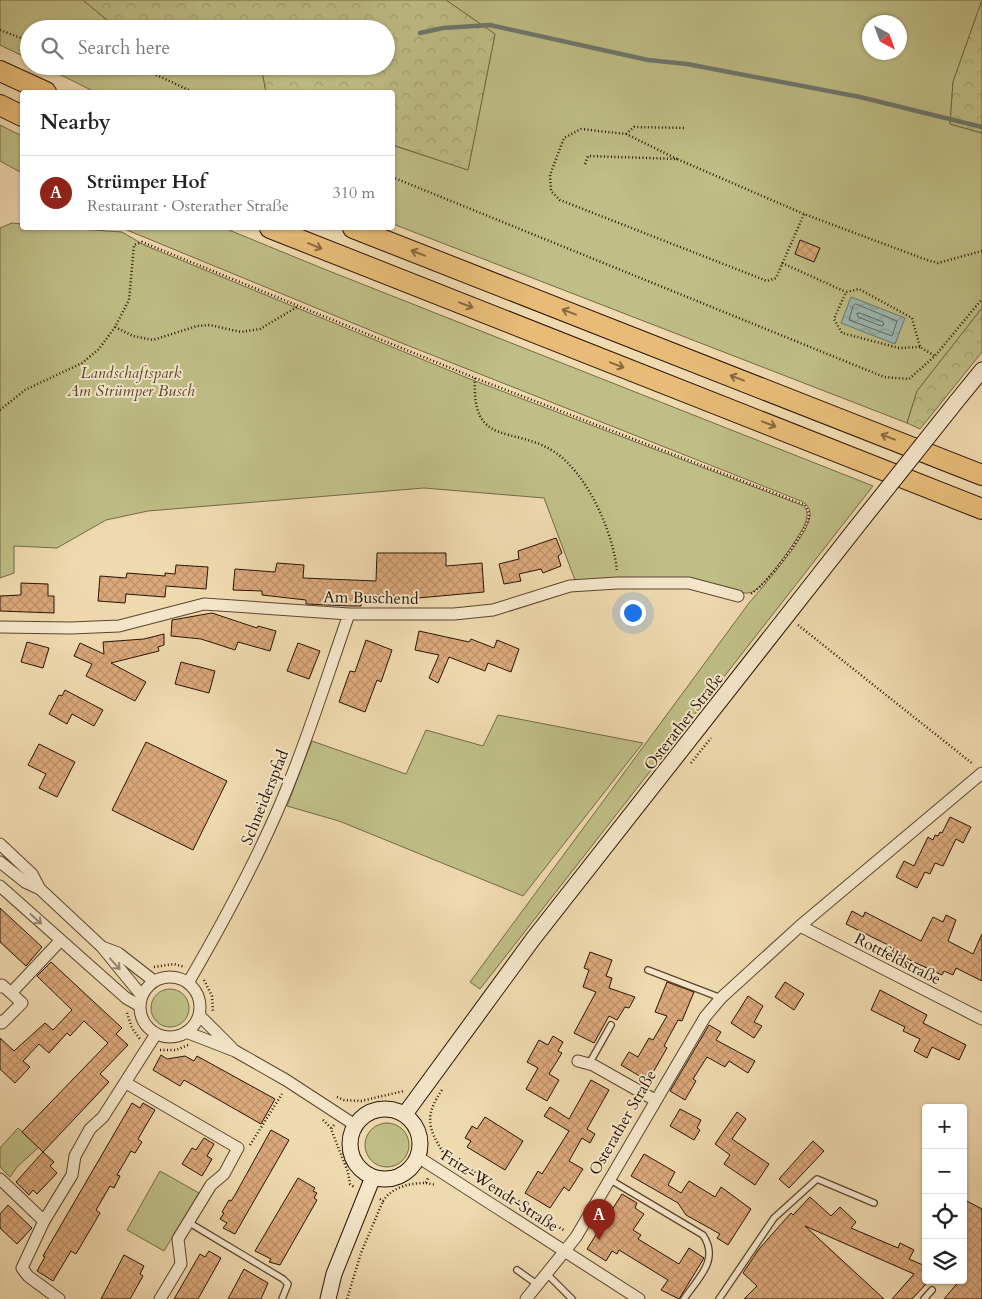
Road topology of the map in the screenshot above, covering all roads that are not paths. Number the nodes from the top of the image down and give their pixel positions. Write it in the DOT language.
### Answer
graph roads {
  1 [pos="0,71"];
  2 [pos="42,90"];
  3 [pos="0,106"];
  4 [pos="20,115"];
  5 [pos="275,230"];
  6 [pos="358,230"];
  7 [pos="982,370"];
  8 [pos="982,475"];
  9 [pos="982,508"];
  10 [pos="738,596"];
  11 [pos="349,614"];
  12 [pos="0,627"];
  13 [pos="978,769"];
  14 [pos="0,844"];
  15 [pos="12,854"];
  16 [pos="0,858"];
  17 [pos="0,862"];
  18 [pos="0,886"];
  19 [pos="40,889"];
  20 [pos="800,926"];
  21 [pos="60,941"];
  22 [pos="102,947"];
  23 [pos="648,970"];
  24 [pos="154,982"];
  25 [pos="188,982"];
  26 [pos="0,987"];
  27 [pos="11,993"];
  28 [pos="721,998"];
  29 [pos="141,1001"];
  30 [pos="199,1015"];
  31 [pos="982,1019"];
  32 [pos="0,1021"];
  33 [pos="611,1025"];
  34 [pos="186,1032"];
  35 [pos="156,1034"];
  36 [pos="235,1051"];
  37 [pos="584,1062"];
  38 [pos="126,1083"];
  39 [pos="655,1100"];
  40 [pos="405,1114"];
  41 [pos="355,1125"];
  42 [pos="418,1158"];
  43 [pos="373,1177"];
  44 [pos="0,1179"];
  45 [pos="609,1179"];
  46 [pos="874,1203"];
  47 [pos="44,1221"];
  48 [pos="188,1222"];
  49 [pos="566,1252"];
  50 [pos="517,1270"];
  51 [pos="547,1274"];
  52 [pos="538,1284"];
  53 [pos="932,1290"];
  54 [pos="59,1299"];
  55 [pos="160,1299"];
  56 [pos="282,1299"];
  57 [pos="328,1299"];
  58 [pos="526,1299"];
  59 [pos="572,1299"];
  60 [pos="639,1299"];
  61 [pos="684,1299"];
  62 [pos="719,1299"];
  63 [pos="924,1299"];
  1 -- 2 [label="highway"];
  3 -- 4 [label="highway"];
  5 -- 9 [label="highway, one-way"];
  8 -- 6 [label="highway, one-way"];
  7 -- 40 [label="main road, Osterather Straße, bridge"];
  10 -- 11 [label="street, Am Buschend"];
  11 -- 12 [label="street, Am Buschend"];
  11 -- 25 [label="street, Schneiderspfad"];
  13 -- 20 [label="street, Osterather Straße"];
  14 -- 15 [label="street"];
  15 -- 16 [label="street"];
  15 -- 19 [label="street"];
  17 -- 19 [label="street"];
  18 -- 21 [label="street, one-way"];
  19 -- 22 [label="street"];
  20 -- 28 [label="street, Osterather Straße"];
  20 -- 31 [label="street, Rottfeldstraße"];
  21 -- 27 [label="street"];
  21 -- 29 [label="street"];
  22 -- 24 [label="street"];
  22 -- 29 [label="street, one-way"];
  23 -- 28 [label="lane"];
  24 -- 25 [label="street"];
  24 -- 29 [label="street"];
  25 -- 30 [label="street"];
  26 -- 27 [label="street"];
  27 -- 32 [label="street"];
  28 -- 39 [label="street, Osterather Straße"];
  29 -- 35 [label="street"];
  30 -- 34 [label="street"];
  30 -- 36 [label="street"];
  33 -- 37 [label="lane"];
  34 -- 35 [label="street"];
  34 -- 36 [label="street"];
  35 -- 38 [label="street"];
  36 -- 41 [label="street"];
  37 -- 39 [label="street"];
  38 -- 47 [label="street"];
  38 -- 48 [label="street"];
  39 -- 45 [label="street, Osterather Straße"];
  40 -- 41 [label="main road"];
  40 -- 42 [label="main road"];
  41 -- 43 [label="main road"];
  42 -- 43 [label="main road"];
  42 -- 49 [label="street, Fritz-Wendt-Straße"];
  43 -- 57 [label="main road"];
  44 -- 47 [label="street"];
  45 -- 49 [label="street, Osterather Straße"];
  45 -- 61 [label="lane"];
  46 -- 62 [label="lane"];
  47 -- 54 [label="street"];
  48 -- 55 [label="street"];
  48 -- 56 [label="lane"];
  49 -- 51 [label="street, Osterather Straße"];
  49 -- 60 [label="street, Fritz-Wendt-Straße"];
  50 -- 52 [label="lane"];
  51 -- 52 [label="street, Osterather Straße"];
  51 -- 59 [label="lane"];
  52 -- 58 [label="street, Osterather Straße"];
  53 -- 63 [label="lane"];
}
